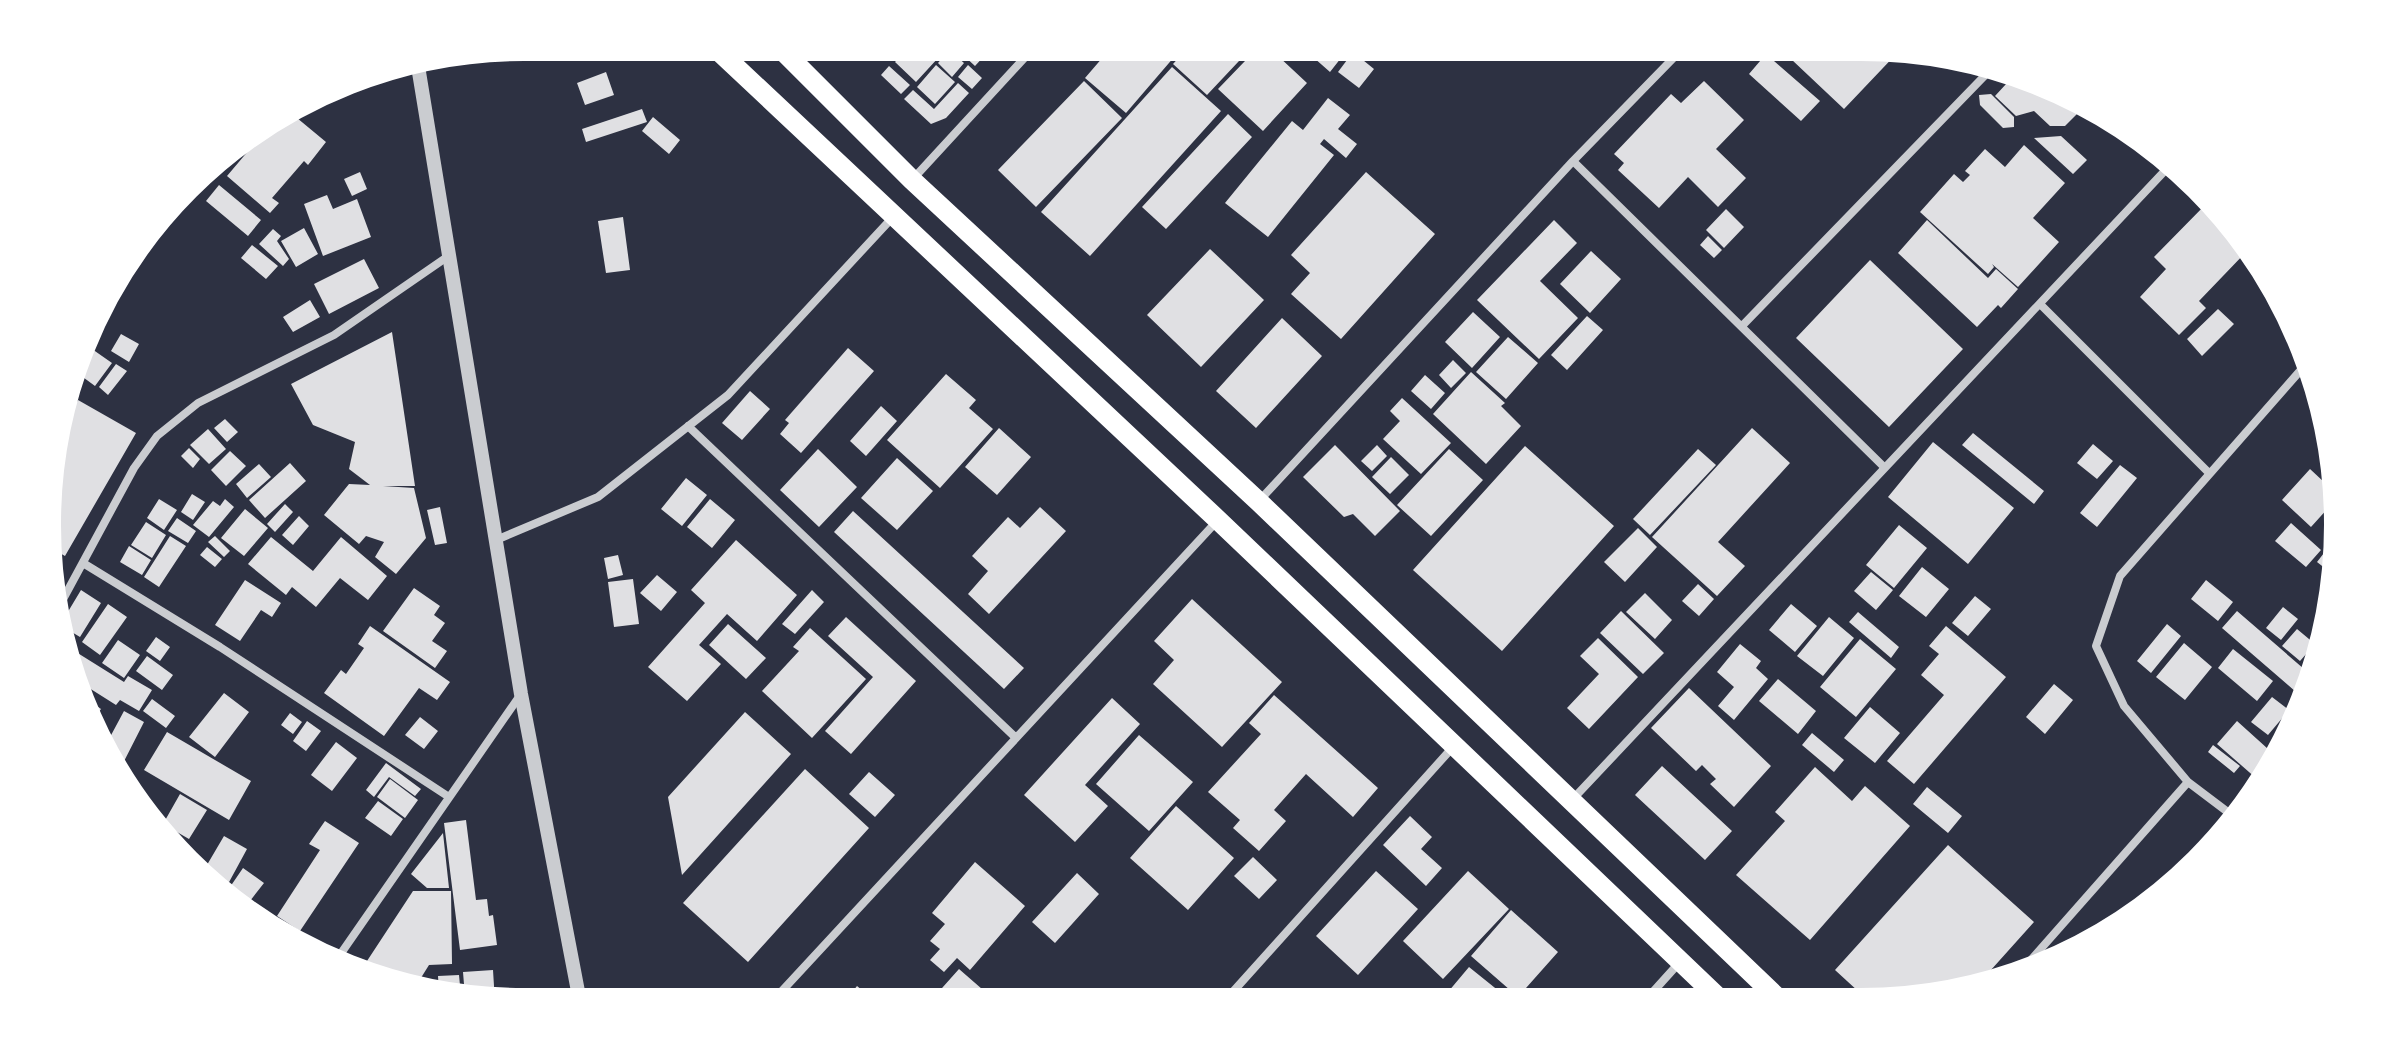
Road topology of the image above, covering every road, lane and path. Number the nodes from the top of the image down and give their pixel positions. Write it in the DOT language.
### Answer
graph roads {
  1 [pos="724,56"];
  2 [pos="788,56"];
  3 [pos="1026,56"];
  4 [pos="1675,56"];
  5 [pos="418,68"];
  6 [pos="1987,73"];
  7 [pos="1573,161"];
  8 [pos="2166,170"];
  9 [pos="912,180"];
  10 [pos="893,217"];
  11 [pos="450,255"];
  12 [pos="2040,304"];
  13 [pos="1742,326"];
  14 [pos="2302,369"];
  15 [pos="688,426"];
  16 [pos="1884,467"];
  17 [pos="2209,473"];
  18 [pos="1259,502"];
  19 [pos="1218,520"];
  20 [pos="496,540"];
  21 [pos="83,563"];
  22 [pos="62,600"];
  23 [pos="521,694"];
  24 [pos="1015,737"];
  25 [pos="1455,745"];
  26 [pos="2188,782"];
  27 [pos="449,797"];
  28 [pos="1570,802"];
  29 [pos="2229,813"];
  30 [pos="340,955"];
  31 [pos="1680,961"];
  32 [pos="2030,961"];
  33 [pos="578,993"];
  34 [pos="780,993"];
  35 [pos="1232,993"];
  36 [pos="1652,993"];
  37 [pos="1714,993"];
  38 [pos="1772,993"];
  1 -- 10 [label="main road"];
  2 -- 9 [label="main road"];
  3 -- 9 [label="street"];
  4 -- 7 [label="street"];
  5 -- 11 [label="street"];
  6 -- 13 [label="street"];
  7 -- 13 [label="street"];
  7 -- 18 [label="street"];
  8 -- 12 [label="street"];
  9 -- 18 [label="main road"];
  10 -- 15 [label="street"];
  10 -- 19 [label="main road"];
  11 -- 20 [label="street"];
  11 -- 21 [label="street"];
  12 -- 16 [label="street"];
  12 -- 17 [label="street"];
  13 -- 16 [label="street"];
  14 -- 17 [label="street"];
  15 -- 20 [label="street"];
  15 -- 24 [label="street"];
  16 -- 28 [label="street"];
  17 -- 26 [label="street"];
  18 -- 28 [label="main road"];
  19 -- 24 [label="street"];
  19 -- 25 [label="main road"];
  20 -- 23 [label="street"];
  21 -- 22 [label="street"];
  21 -- 27 [label="street"];
  23 -- 27 [label="street"];
  23 -- 33 [label="street"];
  24 -- 34 [label="street"];
  25 -- 31 [label="main road"];
  25 -- 35 [label="street"];
  26 -- 29 [label="street"];
  26 -- 32 [label="street"];
  27 -- 30 [label="street"];
  28 -- 38 [label="main road"];
  31 -- 36 [label="street"];
  31 -- 37 [label="main road"];
}
